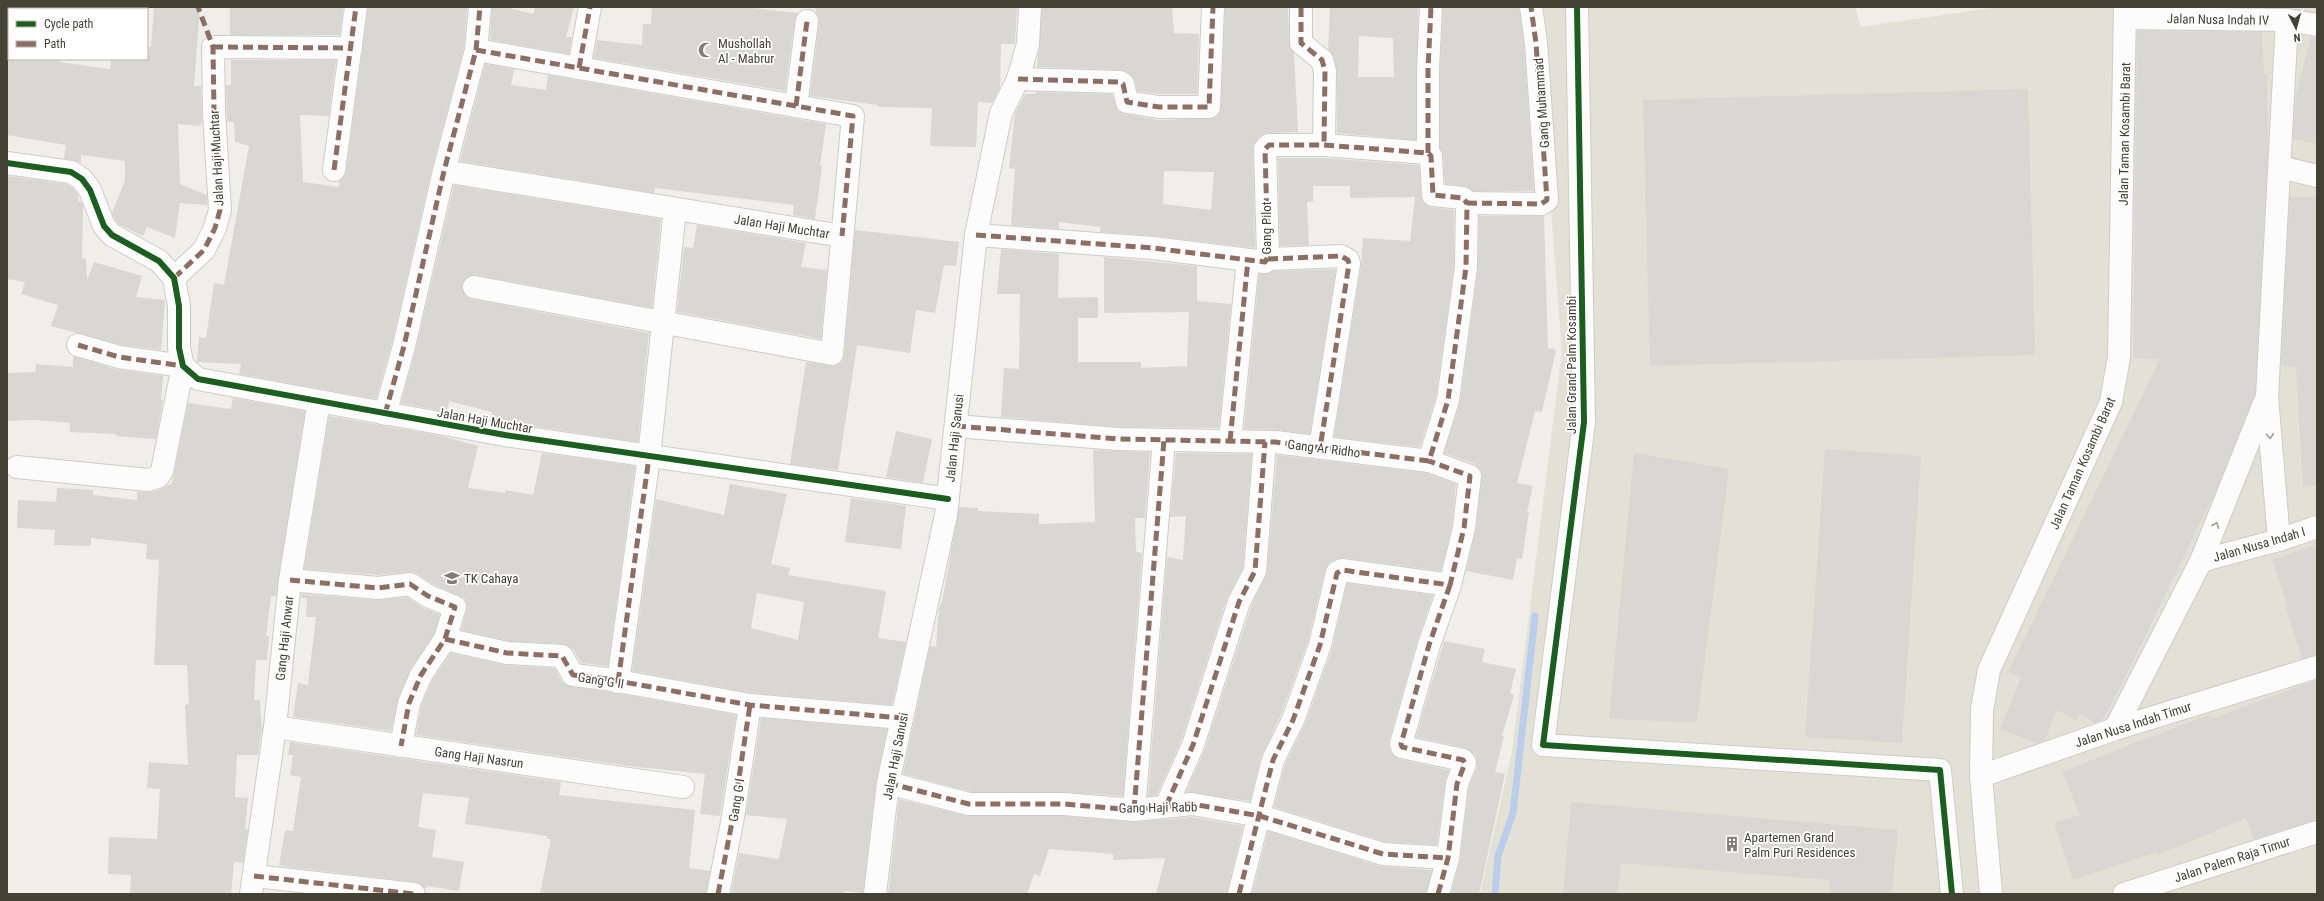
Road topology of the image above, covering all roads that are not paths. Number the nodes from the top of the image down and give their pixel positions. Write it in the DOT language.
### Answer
graph roads {
  1 [pos="356,7"];
  2 [pos="480,7"];
  3 [pos="590,7"];
  4 [pos="1030,7"];
  5 [pos="1213,7"];
  6 [pos="1301,7"];
  7 [pos="1431,7"];
  8 [pos="1531,7"];
  9 [pos="1577,7"];
  10 [pos="2131,14"];
  11 [pos="2287,20"];
  12 [pos="807,21"];
  13 [pos="2317,25"];
  14 [pos="351,48"];
  15 [pos="476,50"];
  16 [pos="579,68"];
  17 [pos="1018,79"];
  18 [pos="796,106"];
  19 [pos="1324,145"];
  20 [pos="1428,152"];
  21 [pos="7,163"];
  22 [pos="2280,167"];
  23 [pos="334,170"];
  24 [pos="444,172"];
  25 [pos="2317,176"];
  26 [pos="1467,203"];
  27 [pos="675,209"];
  28 [pos="976,235"];
  29 [pos="842,236"];
  30 [pos="1258,260"];
  31 [pos="174,278"];
  32 [pos="474,287"];
  33 [pos="662,322"];
  34 [pos="78,345"];
  35 [pos="183,366"];
  36 [pos="2267,397"];
  37 [pos="319,401"];
  38 [pos="385,414"];
  39 [pos="956,426"];
  40 [pos="1164,440"];
  41 [pos="1230,441"];
  42 [pos="1265,442"];
  43 [pos="1320,448"];
  44 [pos="649,457"];
  45 [pos="1428,461"];
  46 [pos="16,467"];
  47 [pos="948,499"];
  48 [pos="2317,527"];
  49 [pos="2279,540"];
  50 [pos="2201,561"];
  51 [pos="290,580"];
  52 [pos="1450,585"];
  53 [pos="445,639"];
  54 [pos="2317,667"];
  55 [pos="618,682"];
  56 [pos="750,705"];
  57 [pos="902,718"];
  58 [pos="275,727"];
  59 [pos="2115,729"];
  60 [pos="401,746"];
  61 [pos="1981,776"];
  62 [pos="888,782"];
  63 [pos="683,787"];
  64 [pos="1166,806"];
  65 [pos="1134,810"];
  66 [pos="1260,816"];
  67 [pos="2317,832"];
  68 [pos="1448,858"];
  69 [pos="252,885"];
  70 [pos="414,894"];
  71 [pos="718,894"];
  72 [pos="875,894"];
  73 [pos="1239,894"];
  74 [pos="1438,894"];
  75 [pos="1952,894"];
  76 [pos="1990,894"];
  77 [pos="2124,894"];
  1 -- 14 [label="street"];
  2 -- 15 [label="street"];
  3 -- 16 [label="street"];
  4 -- 17 [label="street, Jalan Haji Sanusi"];
  5 -- 17 [label="street"];
  6 -- 19 [label="street"];
  7 -- 20 [label="street"];
  8 -- 26 [label="street, Gang Muhammad"];
  9 -- 75 [label="street, Jalan Grand Palm Kosambi"];
  10 -- 11 [label="street, Jalan Nusa Indah IV"];
  10 -- 61 [label="street, Jalan Taman Kosambi Barat"];
  11 -- 13 [label="street, Jalan Nusa Indah IV"];
  11 -- 22 [label="street"];
  12 -- 18 [label="street"];
  14 -- 23 [label="street"];
  14 -- 31 [label="street, Jalan Haji Muchtar"];
  15 -- 16 [label="street"];
  15 -- 24 [label="street"];
  16 -- 18 [label="street"];
  17 -- 28 [label="street, Jalan Haji Sanusi"];
  18 -- 29 [label="street, Jalan Haji Muchtar"];
  19 -- 20 [label="street, Gang Pilot"];
  19 -- 30 [label="street, Gang Pilot"];
  20 -- 26 [label="street"];
  21 -- 31 [label="street"];
  22 -- 25 [label="street"];
  22 -- 36 [label="street"];
  24 -- 27 [label="street, Jalan Haji Muchtar"];
  24 -- 38 [label="street"];
  26 -- 45 [label="street"];
  27 -- 29 [label="street, Jalan Haji Muchtar"];
  27 -- 33 [label="street"];
  28 -- 30 [label="street, Gang Pilot"];
  28 -- 39 [label="street, Jalan Haji Sanusi"];
  29 -- 33 [label="street"];
  30 -- 41 [label="street"];
  30 -- 43 [label="street"];
  31 -- 35 [label="street"];
  32 -- 33 [label="street"];
  33 -- 44 [label="street"];
  34 -- 35 [label="street"];
  35 -- 37 [label="street, Jalan Haji Muchtar"];
  35 -- 46 [label="street"];
  36 -- 49 [label="street, one-way"];
  50 -- 36 [label="street, one-way"];
  37 -- 38 [label="street, Jalan Haji Muchtar"];
  37 -- 51 [label="street, Gang Haji Anwar"];
  38 -- 44 [label="street, Jalan Haji Muchtar"];
  39 -- 40 [label="street, Gang Ar Ridho"];
  39 -- 47 [label="street, Jalan Haji Sanusi"];
  40 -- 41 [label="street, Gang Ar Ridho"];
  40 -- 65 [label="street"];
  41 -- 42 [label="street, Gang Ar Ridho"];
  42 -- 43 [label="street, Gang Ar Ridho"];
  42 -- 64 [label="street"];
  43 -- 45 [label="street, Gang Ar Ridho"];
  44 -- 47 [label="street, Jalan Haji Muchtar"];
  44 -- 55 [label="street"];
  45 -- 52 [label="street, Gang Ar Ridho"];
  47 -- 57 [label="street, Jalan Haji Sanusi"];
  48 -- 49 [label="street, Jalan Nusa Indah I"];
  49 -- 50 [label="street, Jalan Nusa Indah I"];
  50 -- 59 [label="street"];
  51 -- 53 [label="street"];
  51 -- 58 [label="street, Gang Haji Anwar"];
  52 -- 66 [label="street"];
  52 -- 68 [label="street"];
  53 -- 55 [label="street, Gang G II"];
  53 -- 60 [label="street"];
  54 -- 59 [label="street, Jalan Nusa Indah Timur"];
  55 -- 56 [label="street, Gang G II"];
  56 -- 57 [label="street, Gang G II"];
  56 -- 71 [label="street, Gang G I"];
  57 -- 62 [label="street, Jalan Haji Sanusi"];
  58 -- 60 [label="street, Gang Haji Nasrun"];
  58 -- 69 [label="street, Gang Haji Anwar"];
  59 -- 61 [label="street, Jalan Nusa Indah Timur"];
  60 -- 63 [label="street, Gang Haji Nasrun"];
  61 -- 76 [label="street, Jalan Taman Kosambi Barat"];
  62 -- 65 [label="street, Gang Haji Rabb"];
  62 -- 72 [label="street, Jalan Haji Sanusi"];
  64 -- 65 [label="street, Gang Haji Rabb"];
  64 -- 66 [label="street, Gang Haji Rabb"];
  66 -- 68 [label="street, Gang Haji Rabb"];
  66 -- 73 [label="street"];
  67 -- 77 [label="street, Jalan Palem Raja Timur"];
  68 -- 74 [label="street"];
  69 -- 70 [label="street, Gang Haji Anwar"];
}
